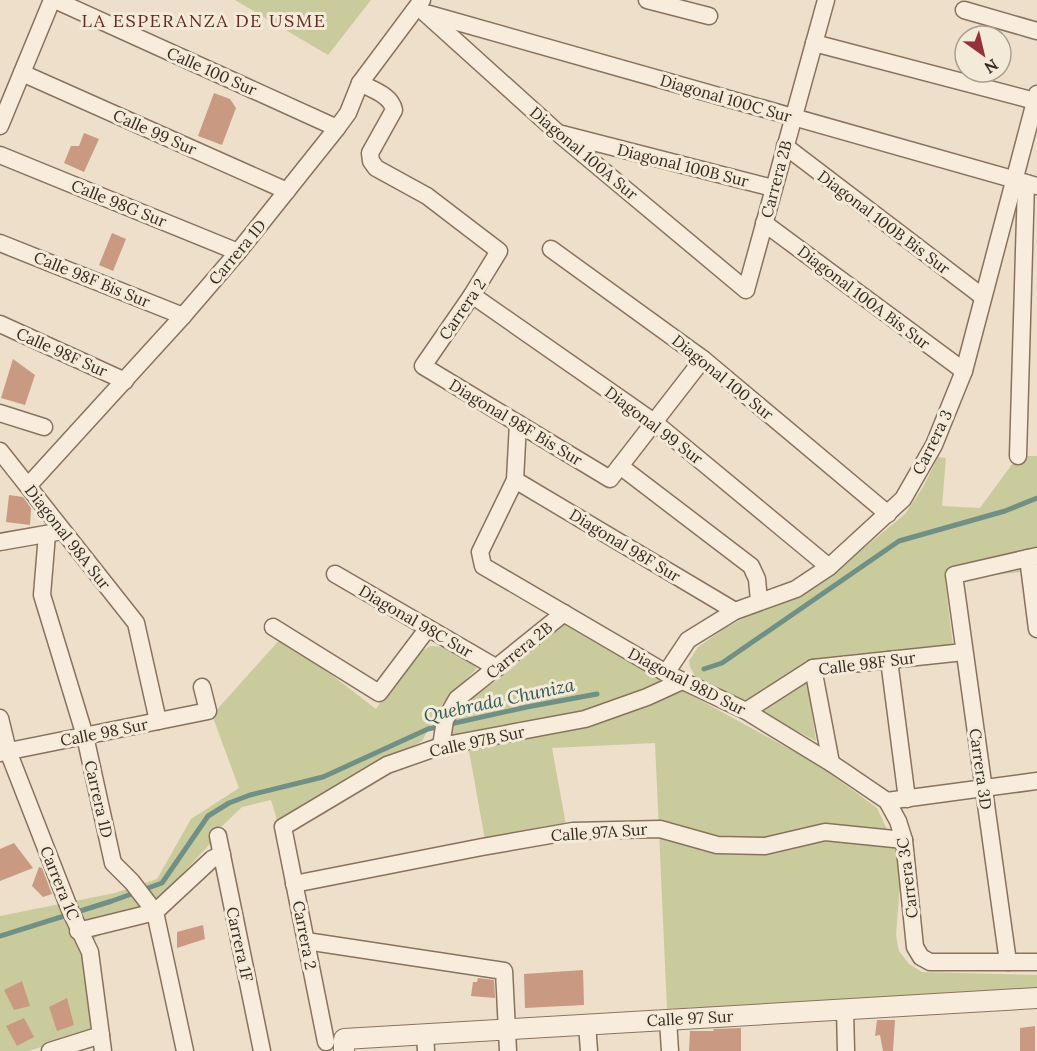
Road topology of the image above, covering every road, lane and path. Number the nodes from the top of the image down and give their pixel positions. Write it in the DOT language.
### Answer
graph roads {
  1 [pos="53,0"];
  2 [pos="647,0"];
  3 [pos="826,0"];
  4 [pos="420,8"];
  5 [pos="964,10"];
  6 [pos="709,16"];
  7 [pos="1037,30"];
  8 [pos="814,43"];
  9 [pos="22,73"];
  10 [pos="360,83"];
  11 [pos="1036,98"];
  12 [pos="794,117"];
  13 [pos="0,126"];
  14 [pos="337,128"];
  15 [pos="558,133"];
  16 [pos="785,146"];
  17 [pos="0,155"];
  18 [pos="1026,183"];
  19 [pos="773,188"];
  20 [pos="287,191"];
  21 [pos="764,224"];
  22 [pos="0,243"];
  23 [pos="551,249"];
  24 [pos="238,252"];
  25 [pos="746,290"];
  26 [pos="472,295"];
  27 [pos="983,297"];
  28 [pos="183,316"];
  29 [pos="0,324"];
  30 [pos="703,358"];
  31 [pos="423,366"];
  32 [pos="964,371"];
  33 [pos="125,381"];
  34 [pos="0,413"];
  35 [pos="654,422"];
  36 [pos="518,423"];
  37 [pos="44,427"];
  38 [pos="0,451"];
  39 [pos="1018,456"];
  40 [pos="615,472"];
  41 [pos="515,480"];
  42 [pos="28,486"];
  43 [pos="888,514"];
  44 [pos="55,532"];
  45 [pos="0,542"];
  46 [pos="1033,557"];
  47 [pos="829,567"];
  48 [pos="335,574"];
  49 [pos="759,601"];
  50 [pos="735,611"];
  51 [pos="564,613"];
  52 [pos="273,627"];
  53 [pos="428,628"];
  54 [pos="1037,629"];
  55 [pos="964,652"];
  56 [pos="889,660"];
  57 [pos="497,668"];
  58 [pos="813,668"];
  59 [pos="674,677"];
  60 [pos="202,687"];
  61 [pos="746,711"];
  62 [pos="0,718"];
  63 [pos="158,721"];
  64 [pos="442,733"];
  65 [pos="85,736"];
  66 [pos="4,752"];
  67 [pos="831,763"];
  68 [pos="1037,781"];
  69 [pos="983,788"];
  70 [pos="907,799"];
  71 [pos="887,801"];
  72 [pos="283,827"];
  73 [pos="218,836"];
  74 [pos="904,840"];
  75 [pos="222,854"];
  76 [pos="294,884"];
  77 [pos="151,906"];
  78 [pos="74,920"];
  79 [pos="306,941"];
  80 [pos="1008,962"];
  81 [pos="1037,962"];
  82 [pos="1037,998"];
  83 [pos="845,1009"];
  84 [pos="668,1020"];
  85 [pos="587,1024"];
  86 [pos="507,1029"];
  87 [pos="426,1042"];
  88 [pos="102,1043"];
  89 [pos="338,1044"];
  90 [pos="50,1051"];
  91 [pos="185,1051"];
  92 [pos="262,1051"];
  93 [pos="508,1051"];
  94 [pos="590,1051"];
  95 [pos="670,1051"];
  96 [pos="846,1051"];
  1 -- 9 [label="street"];
  1 -- 14 [label="street, Calle 100 Sur"];
  2 -- 6 [label="street"];
  3 -- 8 [label="street, Carrera 2B"];
  4 -- 10 [label="street, Carrera 1D"];
  4 -- 12 [label="street, Diagonal 100C Sur"];
  4 -- 15 [label="street, Diagonal 100A Sur"];
  5 -- 7 [label="street"];
  8 -- 11 [label="street"];
  8 -- 12 [label="street, Carrera 2B"];
  9 -- 13 [label="street"];
  9 -- 20 [label="street, Calle 99 Sur"];
  10 -- 14 [label="street, Carrera 1D"];
  10 -- 26 [label="street, Carrera 2"];
  11 -- 18 [label="street, Carrera 3"];
  12 -- 16 [label="street, Carrera 2B"];
  12 -- 18 [label="street, Diagonal 100C Sur"];
  14 -- 20 [label="street, Carrera 1D"];
  15 -- 19 [label="street, Diagonal 100B Sur"];
  15 -- 25 [label="street, Diagonal 100A Sur"];
  16 -- 19 [label="street, Carrera 2B"];
  16 -- 27 [label="street, Diagonal 100B Bis Sur"];
  17 -- 24 [label="street, Calle 98G Sur"];
  18 -- 27 [label="street, Carrera 3"];
  18 -- 39 [label="street"];
  19 -- 21 [label="street, Carrera 2B"];
  20 -- 24 [label="street, Carrera 1D"];
  21 -- 25 [label="street, Carrera 2B"];
  21 -- 32 [label="street, Diagonal 100A Bis Sur"];
  22 -- 28 [label="street, Calle 98F Bis Sur"];
  23 -- 30 [label="street, Diagonal 100 Sur"];
  24 -- 28 [label="street, Carrera 1D"];
  26 -- 31 [label="street, Carrera 2"];
  26 -- 35 [label="street, Diagonal 99 Sur"];
  27 -- 32 [label="street, Carrera 3"];
  28 -- 33 [label="street, Carrera 1D"];
  29 -- 33 [label="street, Calle 98F Sur"];
  30 -- 35 [label="street"];
  30 -- 43 [label="street, Diagonal 100 Sur"];
  31 -- 36 [label="street, Diagonal 98F Bis Sur"];
  32 -- 43 [label="street, Carrera 3"];
  33 -- 42 [label="street, Carrera 1D"];
  34 -- 37 [label="street"];
  35 -- 40 [label="street"];
  35 -- 47 [label="street, Diagonal 99 Sur"];
  36 -- 40 [label="street, Diagonal 98F Bis Sur"];
  36 -- 41 [label="street"];
  38 -- 42 [label="street, Diagonal 98A Sur"];
  40 -- 49 [label="street, Diagonal 98F Bis Sur"];
  41 -- 50 [label="street, Diagonal 98F Sur"];
  41 -- 51 [label="street, Diagonal 98D Sur"];
  42 -- 44 [label="street, Diagonal 98A Sur"];
  43 -- 47 [label="street, Carrera 3"];
  44 -- 45 [label="street"];
  44 -- 63 [label="street, Diagonal 98A Sur"];
  44 -- 65 [label="street, Carrera 1D"];
  46 -- 54 [label="street"];
  46 -- 55 [label="street, Carrera 3D"];
  47 -- 49 [label="street, Carrera 3"];
  48 -- 53 [label="street, Diagonal 98C Sur"];
  49 -- 50 [label="street, Carrera 3"];
  50 -- 59 [label="street, Carrera 3"];
  51 -- 57 [label="street, Carrera 2B"];
  51 -- 59 [label="street, Diagonal 98D Sur"];
  52 -- 53 [label="street"];
  53 -- 57 [label="street, Diagonal 98C Sur"];
  55 -- 56 [label="street, Calle 98F Sur"];
  55 -- 69 [label="street, Carrera 3D"];
  56 -- 58 [label="street, Calle 98F Sur"];
  56 -- 70 [label="street"];
  57 -- 64 [label="street, Carrera 2B"];
  58 -- 61 [label="street, Calle 98F Sur"];
  58 -- 67 [label="street"];
  59 -- 61 [label="street, Diagonal 98D Sur"];
  59 -- 64 [label="street, Calle 97B Sur"];
  60 -- 63 [label="street, Calle 98 Sur"];
  61 -- 67 [label="street, Diagonal 98D Sur"];
  62 -- 66 [label="street, Carrera 1C"];
  63 -- 65 [label="street, Calle 98 Sur"];
  64 -- 72 [label="street, Calle 97B Sur"];
  65 -- 66 [label="street, Calle 98 Sur"];
  65 -- 77 [label="street, Carrera 1D"];
  66 -- 78 [label="street, Carrera 1C"];
  67 -- 71 [label="street, Diagonal 98D Sur"];
  68 -- 69 [label="street"];
  69 -- 70 [label="street"];
  69 -- 80 [label="street, Carrera 3D"];
  70 -- 71 [label="street"];
  71 -- 74 [label="street, Carrera 3C"];
  72 -- 76 [label="street, Carrera 2"];
  73 -- 75 [label="street, Carrera 1F"];
  74 -- 76 [label="street, Calle 97A Sur"];
  74 -- 80 [label="street, Carrera 3C"];
  75 -- 77 [label="street"];
  75 -- 92 [label="street, Carrera 1F"];
  76 -- 79 [label="street, Carrera 2"];
  77 -- 78 [label="street"];
  77 -- 91 [label="street, Carrera 1D"];
  78 -- 88 [label="street, Carrera 1C"];
  79 -- 86 [label="street"];
  79 -- 89 [label="street, Carrera 2"];
  80 -- 81 [label="street"];
  82 -- 83 [label="street, Calle 97 Sur"];
  83 -- 84 [label="street, Calle 97 Sur"];
  83 -- 96 [label="street"];
  84 -- 85 [label="street, Calle 97 Sur"];
  84 -- 95 [label="street"];
  85 -- 86 [label="street, Calle 97 Sur"];
  85 -- 94 [label="street"];
  86 -- 87 [label="street, Calle 97 Sur"];
  86 -- 93 [label="street"];
  87 -- 89 [label="street, Calle 97 Sur"];
  88 -- 90 [label="street"];
}
